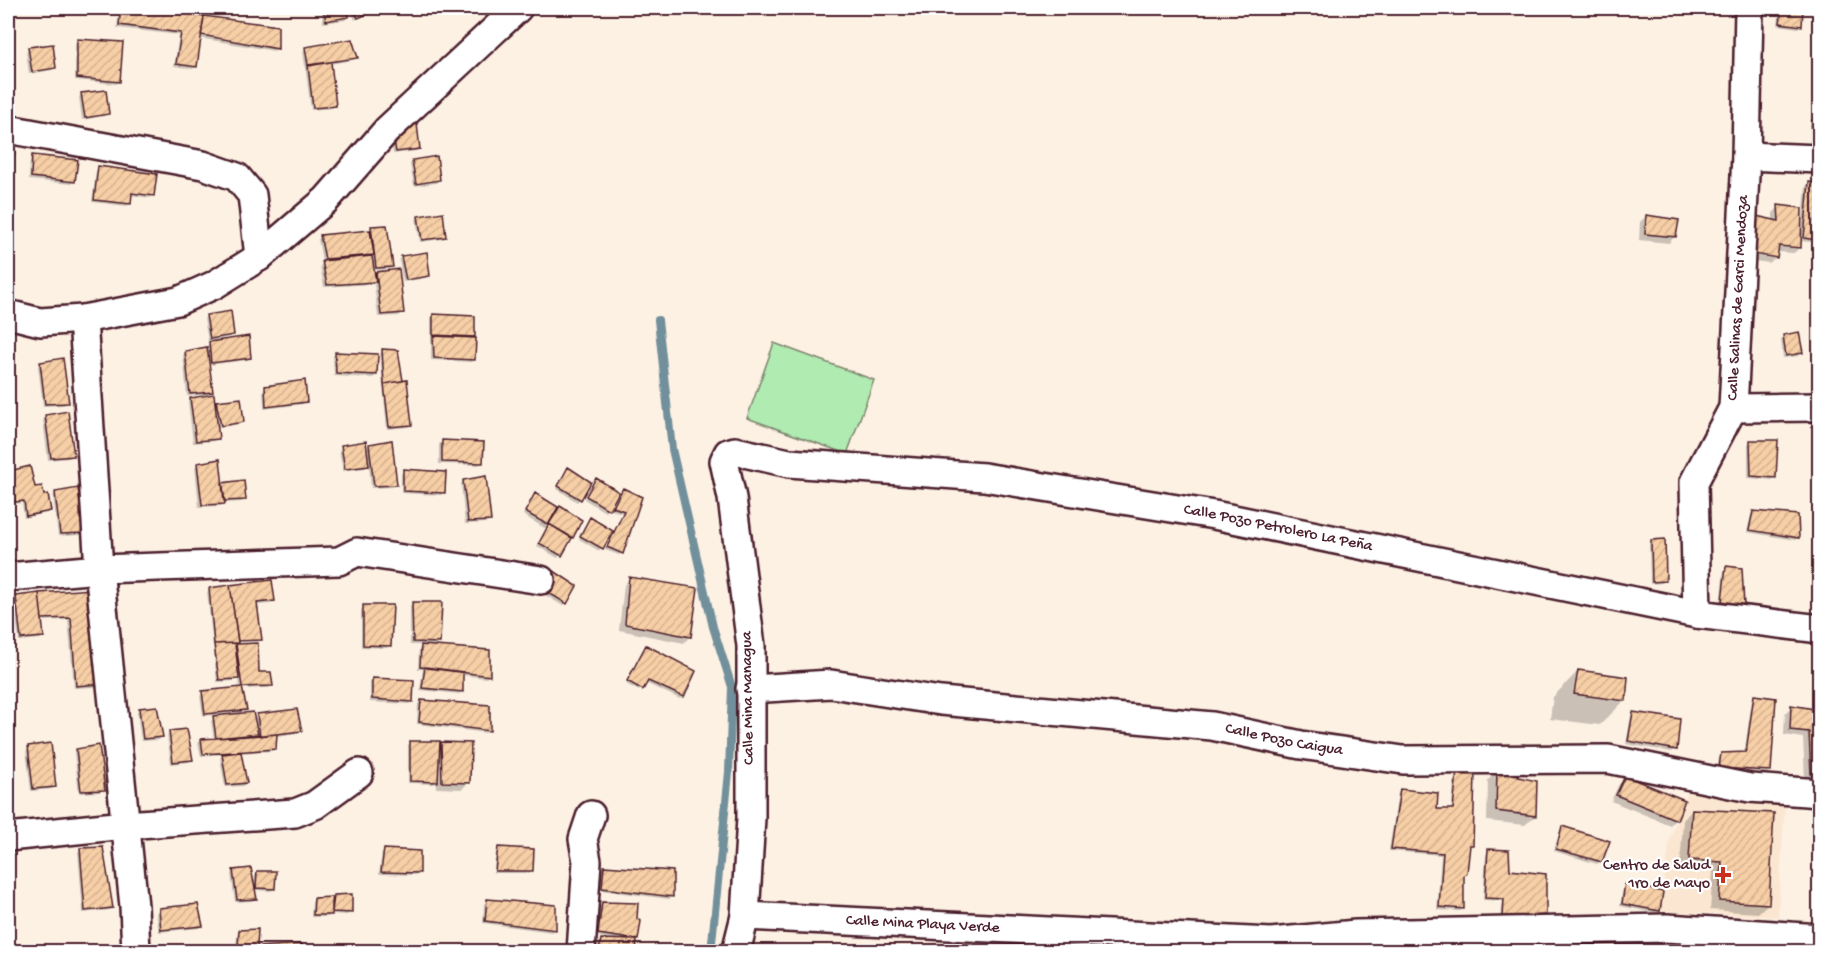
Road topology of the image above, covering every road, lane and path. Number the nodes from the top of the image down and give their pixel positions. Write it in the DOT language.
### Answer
graph roads {
  1 [pos="518,8"];
  2 [pos="1749,8"];
  3 [pos="8,129"];
  4 [pos="1746,156"];
  5 [pos="1820,159"];
  6 [pos="258,257"];
  7 [pos="8,314"];
  8 [pos="83,319"];
  9 [pos="1820,406"];
  10 [pos="1733,408"];
  11 [pos="735,451"];
  12 [pos="99,569"];
  13 [pos="8,577"];
  14 [pos="541,580"];
  15 [pos="1697,614"];
  16 [pos="1820,629"];
  17 [pos="750,689"];
  18 [pos="359,773"];
  19 [pos="1820,793"];
  20 [pos="591,815"];
  21 [pos="125,825"];
  22 [pos="8,837"];
  23 [pos="745,916"];
  24 [pos="1820,938"];
  25 [pos="1666,940"];
  26 [pos="136,951"];
  27 [pos="581,951"];
  28 [pos="736,951"];
  1 -- 6 [label="street"];
  2 -- 4 [label="street, Calle Salinas de Garci Mendoza"];
  3 -- 6 [label="street"];
  4 -- 5 [label="street"];
  4 -- 10 [label="street, Calle Salinas de Garci Mendoza"];
  6 -- 8 [label="street"];
  7 -- 8 [label="street"];
  8 -- 12 [label="street"];
  9 -- 10 [label="street"];
  10 -- 15 [label="street, Calle Salinas de Garci Mendoza"];
  11 -- 15 [label="street, Calle Pozo Petrolero La Peña"];
  11 -- 17 [label="street, Calle Mina Managua"];
  12 -- 13 [label="street"];
  12 -- 14 [label="street"];
  12 -- 21 [label="street"];
  15 -- 16 [label="street, Calle Pozo Petrolero La Peña"];
  17 -- 19 [label="street, Calle Pozo Caigua"];
  17 -- 23 [label="street, Calle Mina Managua"];
  18 -- 21 [label="street"];
  20 -- 27 [label="street"];
  21 -- 22 [label="street"];
  21 -- 26 [label="street"];
  23 -- 25 [label="street, Calle Mina Playa Verde"];
  23 -- 28 [label="street, Calle Mina Managua"];
  24 -- 25 [label="street, Calle Mina Playa Verde"];
}
